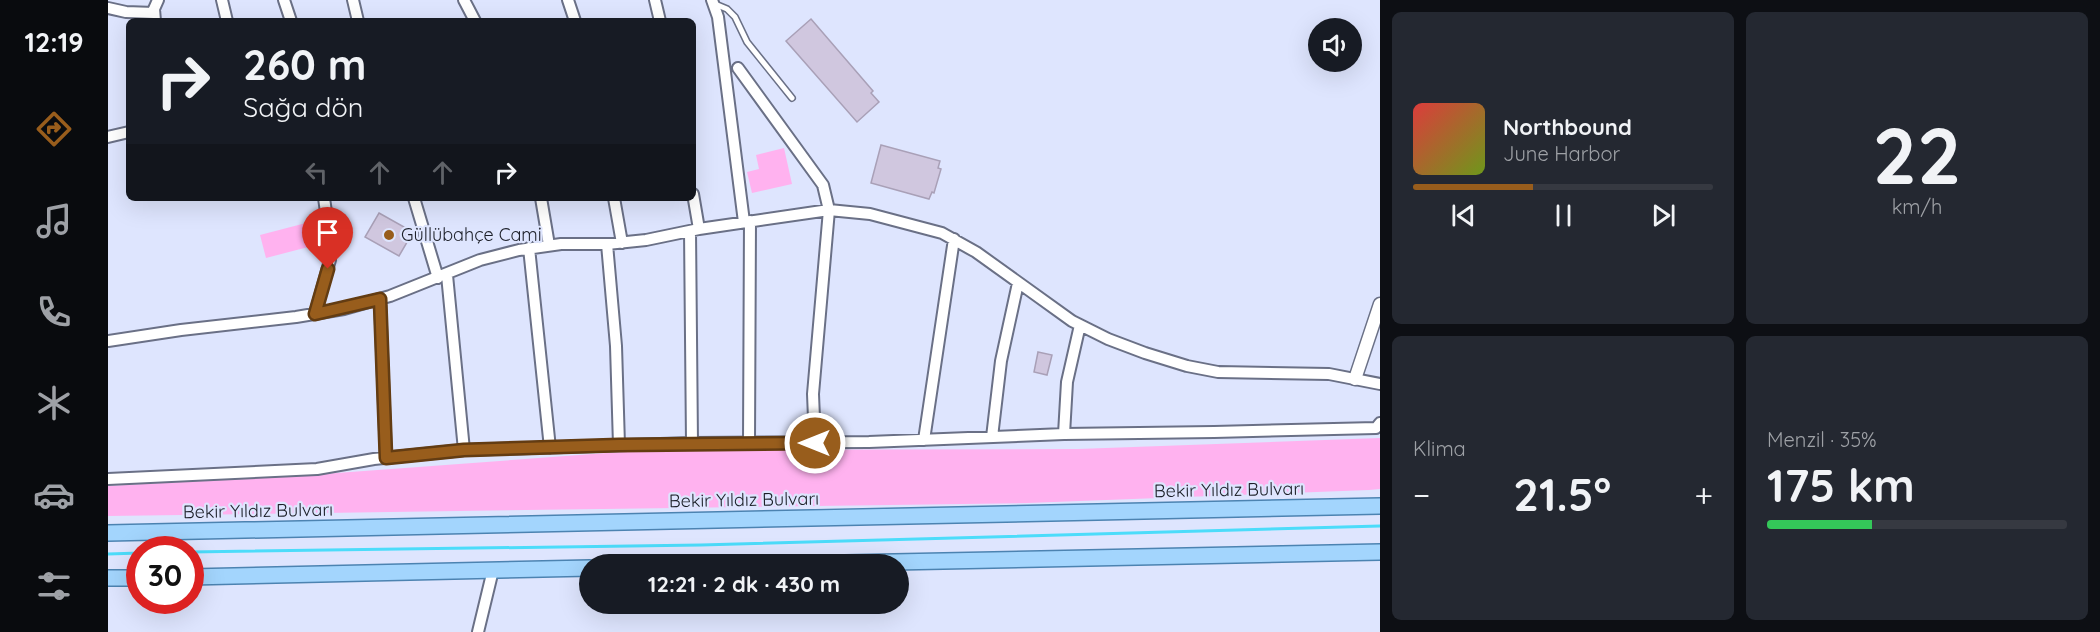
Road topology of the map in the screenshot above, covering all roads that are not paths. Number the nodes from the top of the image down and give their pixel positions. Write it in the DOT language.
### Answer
graph roads {
  1 [pos="158,0"];
  2 [pos="222,0"];
  3 [pos="284,0"];
  4 [pos="353,0"];
  5 [pos="464,0"];
  6 [pos="568,0"];
  7 [pos="655,0"];
  8 [pos="712,2"];
  9 [pos="108,8"];
  10 [pos="155,17"];
  11 [pos="226,18"];
  12 [pos="290,18"];
  13 [pos="357,18"];
  14 [pos="474,18"];
  15 [pos="574,18"];
  16 [pos="659,18"];
  17 [pos="738,68"];
  18 [pos="792,98"];
  19 [pos="126,133"];
  20 [pos="108,137"];
  21 [pos="324,201"];
  22 [pos="415,201"];
  23 [pos="542,201"];
  24 [pos="615,201"];
  25 [pos="693,201"];
  26 [pos="829,210"];
  27 [pos="747,222"];
  28 [pos="695,230"];
  29 [pos="954,239"];
  30 [pos="622,243"];
  31 [pos="607,244"];
  32 [pos="549,245"];
  33 [pos="529,248"];
  34 [pos="442,276"];
  35 [pos="1018,283"];
  36 [pos="380,299"];
  37 [pos="1380,304"];
  38 [pos="315,314"];
  39 [pos="1080,325"];
  40 [pos="108,341"];
  41 [pos="1354,379"];
  42 [pos="1380,384"];
  43 [pos="1380,423"];
  44 [pos="1064,434"];
  45 [pos="992,437"];
  46 [pos="924,440"];
  47 [pos="692,443"];
  48 [pos="749,443"];
  49 [pos="815,443"];
  50 [pos="619,445"];
  51 [pos="550,448"];
  52 [pos="464,450"];
  53 [pos="386,458"];
  54 [pos="108,479"];
  55 [pos="1380,506"];
  56 [pos="108,533"];
  57 [pos="1380,552"];
  58 [pos="909,562"];
  59 [pos="579,568"];
  60 [pos="493,570"];
  61 [pos="204,577"];
  62 [pos="108,578"];
  63 [pos="126,578"];
  64 [pos="478,632"];
  1 -- 10 [label="street"];
  2 -- 11 [label="street"];
  3 -- 12 [label="street"];
  4 -- 13 [label="street"];
  5 -- 14 [label="street"];
  6 -- 15 [label="street"];
  7 -- 16 [label="street"];
  8 -- 18 [label="lane"];
  8 -- 27 [label="street"];
  9 -- 10 [label="street"];
  17 -- 26 [label="street"];
  19 -- 20 [label="street"];
  21 -- 38 [label="street"];
  22 -- 34 [label="street"];
  23 -- 32 [label="street"];
  24 -- 30 [label="street"];
  25 -- 28 [label="street"];
  26 -- 27 [label="street"];
  26 -- 29 [label="street"];
  26 -- 49 [label="street"];
  27 -- 28 [label="street"];
  27 -- 48 [label="street"];
  28 -- 30 [label="street"];
  28 -- 47 [label="street"];
  29 -- 35 [label="street"];
  29 -- 46 [label="street"];
  30 -- 31 [label="street"];
  31 -- 32 [label="street"];
  31 -- 50 [label="street"];
  32 -- 33 [label="street"];
  33 -- 34 [label="street"];
  33 -- 51 [label="street"];
  34 -- 36 [label="street"];
  34 -- 52 [label="street"];
  35 -- 39 [label="street"];
  35 -- 45 [label="street"];
  36 -- 38 [label="street"];
  36 -- 53 [label="street"];
  37 -- 41 [label="street"];
  38 -- 40 [label="street"];
  39 -- 41 [label="street"];
  39 -- 44 [label="street"];
  41 -- 42 [label="street"];
  43 -- 44 [label="street"];
  44 -- 45 [label="street"];
  45 -- 46 [label="street"];
  46 -- 49 [label="street"];
  47 -- 48 [label="street"];
  47 -- 50 [label="street"];
  48 -- 49 [label="street"];
  50 -- 51 [label="street"];
  51 -- 52 [label="street"];
  52 -- 53 [label="street"];
  53 -- 54 [label="street"];
  55 -- 56 [label="main road, Bekir Yıldız Bulvarı"];
  57 -- 58 [label="main road"];
  59 -- 60 [label="main road"];
  60 -- 61 [label="main road"];
  60 -- 64 [label="street"];
  62 -- 63 [label="main road"];
}
